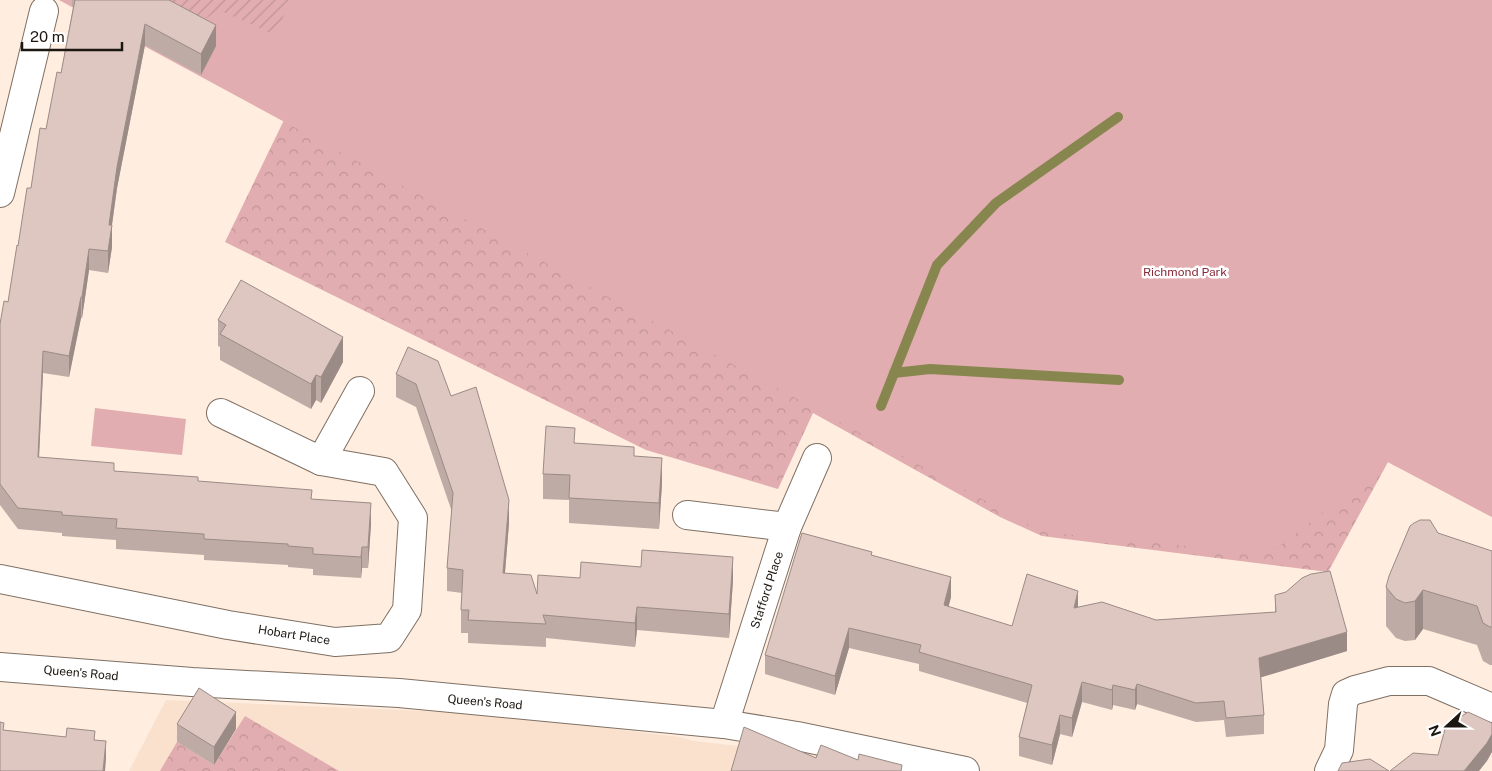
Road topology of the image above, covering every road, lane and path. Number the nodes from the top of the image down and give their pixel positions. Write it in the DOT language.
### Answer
graph roads {
  1 [pos="44,11"];
  2 [pos="0,193"];
  3 [pos="360,391"];
  4 [pos="221,413"];
  5 [pos="817,458"];
  6 [pos="322,461"];
  7 [pos="687,514"];
  8 [pos="788,527"];
  9 [pos="0,579"];
  10 [pos="0,666"];
  11 [pos="1492,708"];
  12 [pos="724,724"];
  13 [pos="965,771"];
  14 [pos="1329,771"];
  1 -- 2 [label="street"];
  3 -- 6 [label="street"];
  4 -- 6 [label="street, Hobart Place"];
  5 -- 8 [label="street, Stafford Place"];
  6 -- 9 [label="street, Hobart Place"];
  7 -- 8 [label="street"];
  8 -- 12 [label="street, Stafford Place"];
  10 -- 12 [label="street, Queen's Road"];
  11 -- 14 [label="street"];
  12 -- 13 [label="street, Queen's Road"];
}
